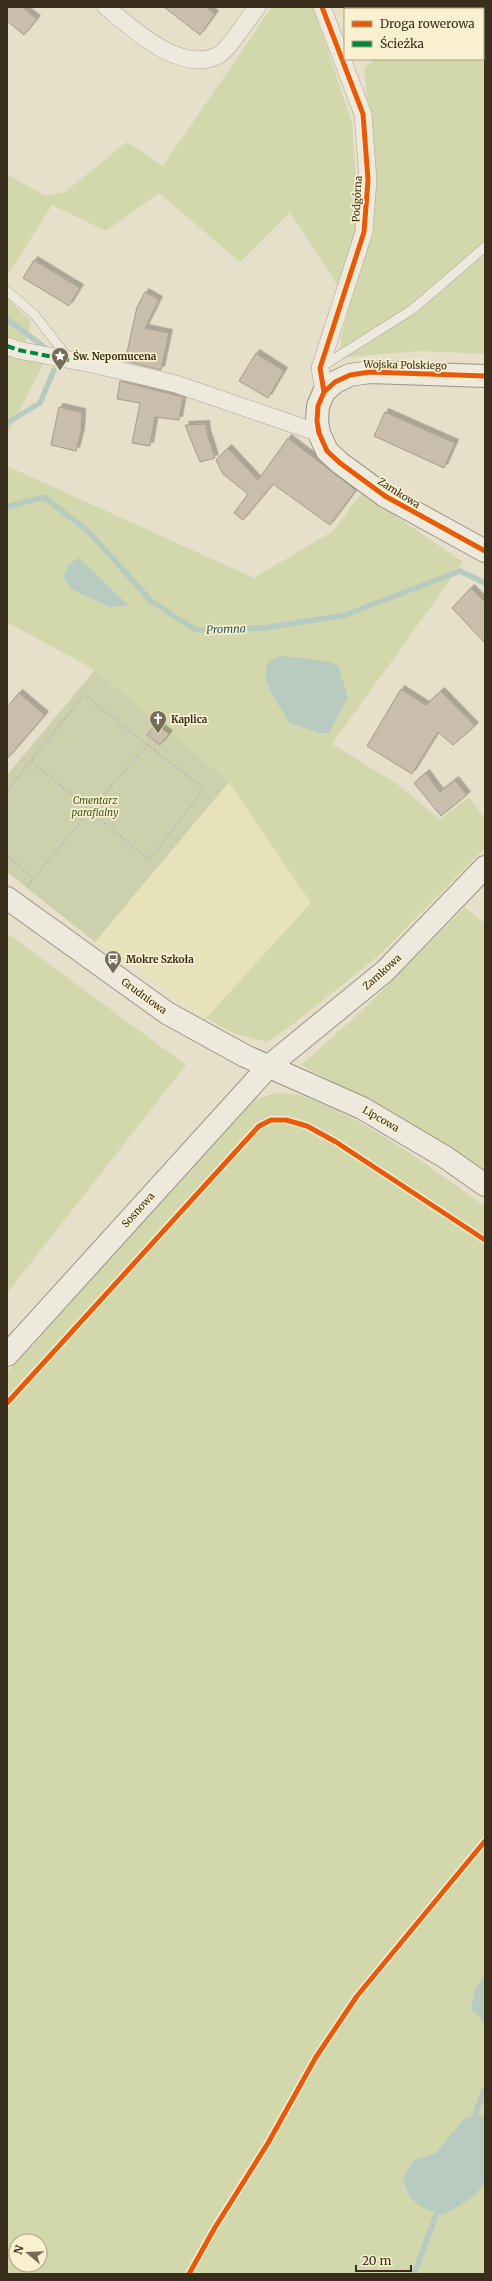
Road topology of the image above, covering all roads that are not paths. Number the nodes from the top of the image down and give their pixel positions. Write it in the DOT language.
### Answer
graph roads {
  1 [pos="106,7"];
  2 [pos="257,7"];
  3 [pos="322,7"];
  4 [pos="485,247"];
  5 [pos="7,291"];
  6 [pos="7,346"];
  7 [pos="69,360"];
  8 [pos="320,368"];
  9 [pos="485,376"];
  10 [pos="324,392"];
  11 [pos="319,433"];
  12 [pos="485,551"];
  13 [pos="485,867"];
  14 [pos="7,898"];
  15 [pos="269,1066"];
  16 [pos="485,1185"];
  17 [pos="7,1355"];
  1 -- 2 [label="street"];
  3 -- 8 [label="street, Podgórna"];
  4 -- 8 [label="lane"];
  5 -- 7 [label="lane"];
  6 -- 7 [label="street"];
  7 -- 11 [label="street"];
  8 -- 10 [label="street, Podgórna"];
  9 -- 10 [label="street, Wojska Polskiego"];
  10 -- 11 [label="street"];
  11 -- 12 [label="street, Zamkowa"];
  13 -- 15 [label="street, Zamkowa"];
  14 -- 15 [label="street, Grudniowa"];
  15 -- 16 [label="street, Lipcowa"];
  15 -- 17 [label="street, Sosnowa"];
}
